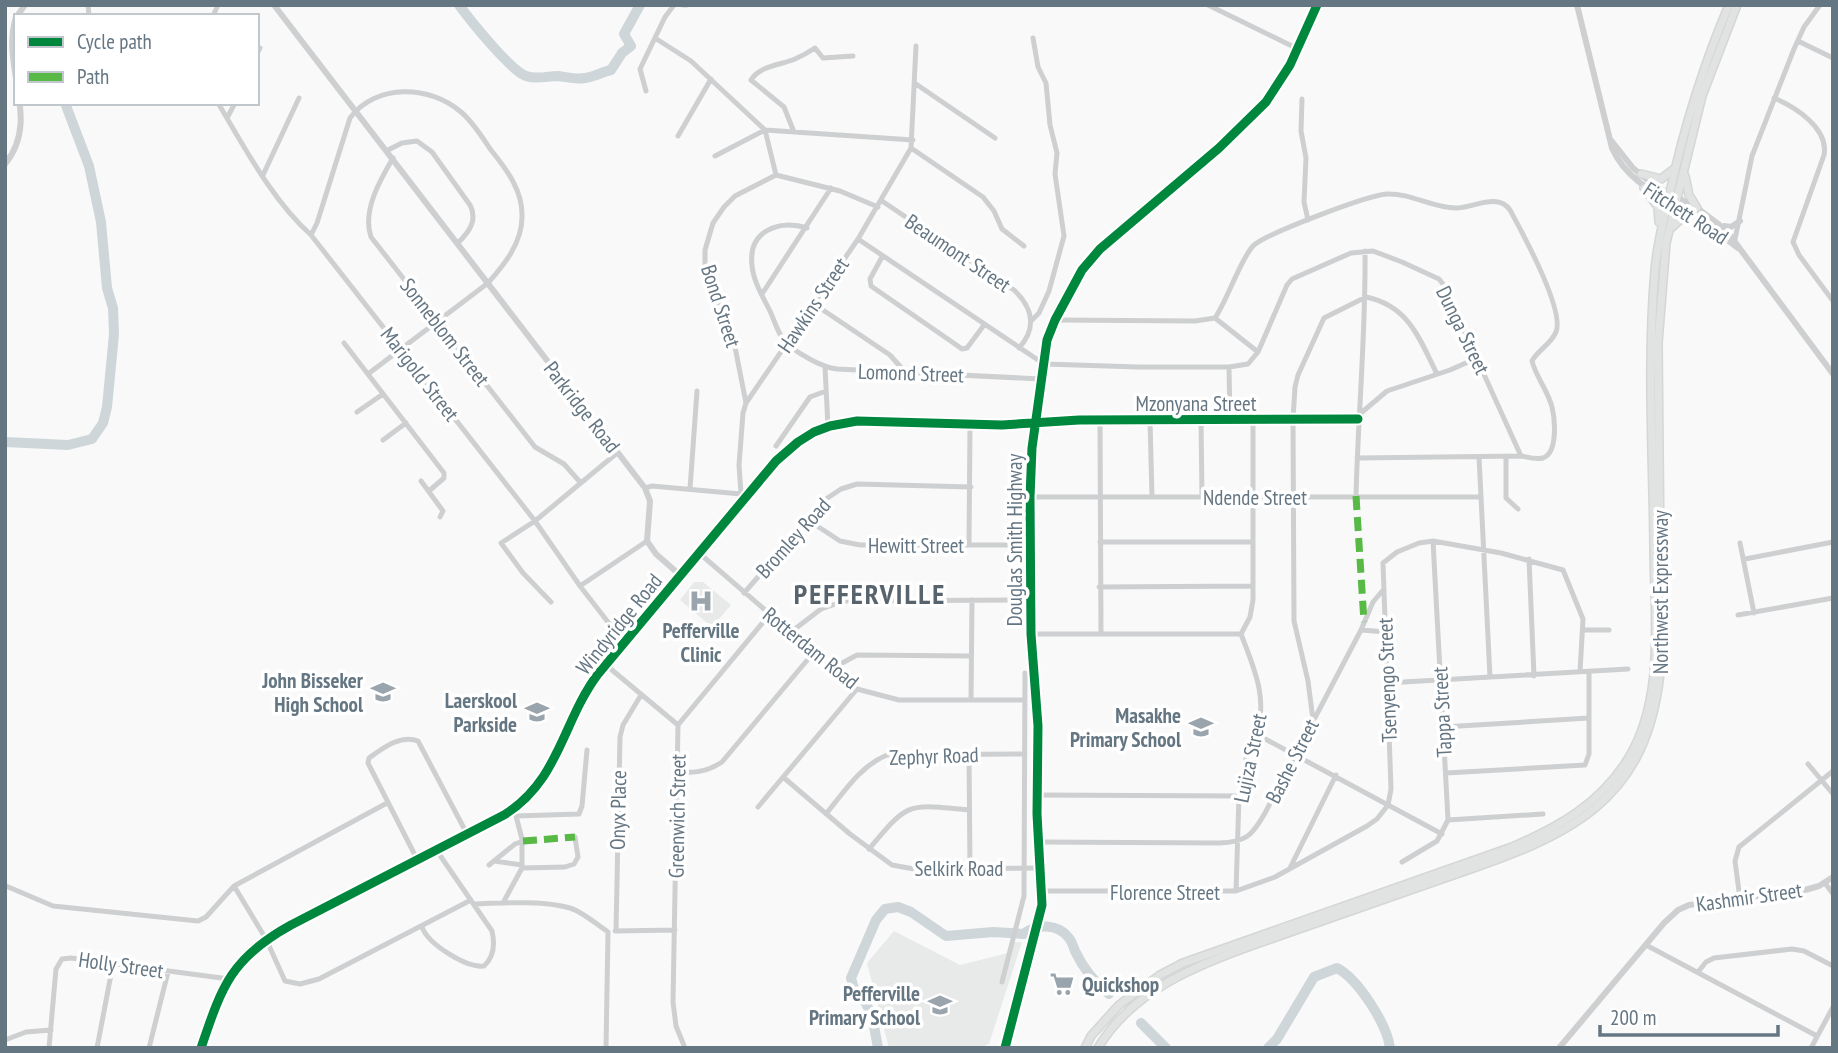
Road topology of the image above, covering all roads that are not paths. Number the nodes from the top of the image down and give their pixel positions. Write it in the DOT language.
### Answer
graph roads {
  1 [pos="274,5"];
  2 [pos="674,5"];
  3 [pos="1208,5"];
  4 [pos="1317,5"];
  5 [pos="1577,5"];
  6 [pos="1729,5"];
  7 [pos="1737,5"];
  8 [pos="1820,5"];
  9 [pos="14,20"];
  10 [pos="655,38"];
  11 [pos="1033,38"];
  12 [pos="1798,41"];
  13 [pos="916,46"];
  14 [pos="1299,47"];
  15 [pos="853,56"];
  16 [pos="6,58"];
  17 [pos="1833,58"];
  18 [pos="711,79"];
  19 [pos="916,84"];
  20 [pos="646,91"];
  21 [pos="299,98"];
  22 [pos="1774,98"];
  23 [pos="1302,99"];
  24 [pos="14,100"];
  25 [pos="15,105"];
  26 [pos="219,105"];
  27 [pos="234,105"];
  28 [pos="356,111"];
  29 [pos="227,118"];
  30 [pos="765,130"];
  31 [pos="794,132"];
  32 [pos="678,135"];
  33 [pos="995,138"];
  34 [pos="1610,139"];
  35 [pos="912,144"];
  36 [pos="388,150"];
  37 [pos="715,156"];
  38 [pos="393,158"];
  39 [pos="5,164"];
  40 [pos="1680,168"];
  41 [pos="776,174"];
  42 [pos="1641,174"];
  43 [pos="263,175"];
  44 [pos="831,188"];
  45 [pos="1644,188"];
  46 [pos="1673,200"];
  47 [pos="880,204"];
  48 [pos="1695,211"];
  49 [pos="1308,220"];
  50 [pos="1740,221"];
  51 [pos="1722,226"];
  52 [pos="807,228"];
  53 [pos="1668,231"];
  54 [pos="311,235"];
  55 [pos="858,239"];
  56 [pos="458,243"];
  57 [pos="1735,243"];
  58 [pos="1024,246"];
  59 [pos="1365,251"];
  60 [pos="1657,251"];
  61 [pos="882,257"];
  62 [pos="488,283"];
  63 [pos="762,295"];
  64 [pos="1366,297"];
  65 [pos="1833,301"];
  66 [pos="814,304"];
  67 [pos="1216,318"];
  68 [pos="1055,320"];
  69 [pos="1031,321"];
  70 [pos="437,322"];
  71 [pos="984,325"];
  72 [pos="344,343"];
  73 [pos="788,344"];
  74 [pos="1019,348"];
  75 [pos="400,349"];
  76 [pos="1258,352"];
  77 [pos="1476,358"];
  78 [pos="1044,364"];
  79 [pos="825,367"];
  80 [pos="1229,367"];
  81 [pos="905,372"];
  82 [pos="368,374"];
  83 [pos="1437,374"];
  84 [pos="1833,374"];
  85 [pos="1041,379"];
  86 [pos="697,391"];
  87 [pos="826,391"];
  88 [pos="383,394"];
  89 [pos="746,403"];
  90 [pos="357,412"];
  91 [pos="1359,416"];
  92 [pos="1230,419"];
  93 [pos="1293,419"];
  94 [pos="1150,420"];
  95 [pos="1253,420"];
  96 [pos="1100,421"];
  97 [pos="1201,421"];
  98 [pos="405,423"];
  99 [pos="1035,423"];
  100 [pos="970,425"];
  101 [pos="828,427"];
  102 [pos="383,440"];
  103 [pos="776,446"];
  104 [pos="617,453"];
  105 [pos="1506,456"];
  106 [pos="1521,456"];
  107 [pos="1479,457"];
  108 [pos="1357,458"];
  109 [pos="421,481"];
  110 [pos="580,482"];
  111 [pos="971,487"];
  112 [pos="645,488"];
  113 [pos="690,489"];
  114 [pos="429,491"];
  115 [pos="1356,496"];
  116 [pos="742,497"];
  117 [pos="1030,497"];
  118 [pos="1099,497"];
  119 [pos="1152,497"];
  120 [pos="1202,497"];
  121 [pos="1253,497"];
  122 [pos="1295,497"];
  123 [pos="1480,497"];
  124 [pos="1518,509"];
  125 [pos="440,517"];
  126 [pos="808,520"];
  127 [pos="534,521"];
  128 [pos="647,541"];
  129 [pos="1433,541"];
  130 [pos="1100,542"];
  131 [pos="1253,542"];
  132 [pos="1740,542"];
  133 [pos="1833,542"];
  134 [pos="970,544"];
  135 [pos="1031,545"];
  136 [pos="1482,551"];
  137 [pos="699,553"];
  138 [pos="1529,559"];
  139 [pos="1745,559"];
  140 [pos="680,575"];
  141 [pos="580,586"];
  142 [pos="1252,586"];
  143 [pos="1099,587"];
  144 [pos="1384,589"];
  145 [pos="744,593"];
  146 [pos="1833,598"];
  147 [pos="972,600"];
  148 [pos="1031,600"];
  149 [pos="551,602"];
  150 [pos="1754,613"];
  151 [pos="769,615"];
  152 [pos="1738,615"];
  153 [pos="1362,630"];
  154 [pos="1584,630"];
  155 [pos="1609,630"];
  156 [pos="791,632"];
  157 [pos="1386,632"];
  158 [pos="1031,634"];
  159 [pos="1101,634"];
  160 [pos="1241,634"];
  161 [pos="625,644"];
  162 [pos="814,652"];
  163 [pos="971,656"];
  164 [pos="606,665"];
  165 [pos="833,668"];
  166 [pos="1628,669"];
  167 [pos="1580,672"];
  168 [pos="1589,672"];
  169 [pos="1025,673"];
  170 [pos="1534,676"];
  171 [pos="1490,677"];
  172 [pos="1440,680"];
  173 [pos="1386,683"];
  174 [pos="857,689"];
  175 [pos="642,695"];
  176 [pos="971,700"];
  177 [pos="1025,700"];
  178 [pos="1589,718"];
  179 [pos="1313,720"];
  180 [pos="678,724"];
  181 [pos="1443,727"];
  182 [pos="1256,734"];
  183 [pos="587,750"];
  184 [pos="1025,754"];
  185 [pos="1296,754"];
  186 [pos="969,755"];
  187 [pos="1808,764"];
  188 [pos="1833,771"];
  189 [pos="678,772"];
  190 [pos="1446,773"];
  191 [pos="1336,775"];
  192 [pos="783,777"];
  193 [pos="1821,780"];
  194 [pos="1833,794"];
  195 [pos="1037,795"];
  196 [pos="1239,796"];
  197 [pos="387,803"];
  198 [pos="1388,805"];
  199 [pos="758,807"];
  200 [pos="969,810"];
  201 [pos="514,813"];
  202 [pos="826,814"];
  203 [pos="1543,814"];
  204 [pos="1448,820"];
  205 [pos="467,834"];
  206 [pos="1442,834"];
  207 [pos="575,836"];
  208 [pos="523,841"];
  209 [pos="1038,842"];
  210 [pos="1238,842"];
  211 [pos="869,849"];
  212 [pos="437,851"];
  213 [pos="418,861"];
  214 [pos="1402,862"];
  215 [pos="522,866"];
  216 [pos="1025,868"];
  217 [pos="1040,868"];
  218 [pos="1290,868"];
  219 [pos="970,869"];
  220 [pos="1833,877"];
  221 [pos="1825,883"];
  222 [pos="6,886"];
  223 [pos="234,886"];
  224 [pos="1042,891"];
  225 [pos="1236,891"];
  226 [pos="1833,894"];
  227 [pos="1740,899"];
  228 [pos="472,902"];
  229 [pos="503,903"];
  230 [pos="422,927"];
  231 [pos="675,930"];
  232 [pos="616,931"];
  233 [pos="608,932"];
  234 [pos="266,939"];
  235 [pos="1646,945"];
  236 [pos="1219,953"];
  237 [pos="113,964"];
  238 [pos="1833,966"];
  239 [pos="168,972"];
  240 [pos="1698,972"];
  241 [pos="229,979"];
  242 [pos="1002,982"];
  243 [pos="1833,1007"];
  244 [pos="51,1030"];
  245 [pos="1817,1036"];
  246 [pos="5,1041"];
  247 [pos="1100,1044"];
  248 [pos="49,1048"];
  249 [pos="97,1048"];
  250 [pos="149,1048"];
  251 [pos="201,1048"];
  252 [pos="606,1048"];
  253 [pos="685,1048"];
  254 [pos="1005,1048"];
  255 [pos="1085,1048"];
  256 [pos="1559,1048"];
  257 [pos="1811,1048"];
  1 -- 28 [label="street, Parkridge Road"];
  2 -- 10 [label="street"];
  3 -- 14 [label="street"];
  4 -- 14 [label="street, Douglas Smith Highway"];
  5 -- 34 [label="street, Fitchett Road"];
  6 -- 40 [label="main road, Northwest Expressway"];
  7 -- 40 [label="main road, Northwest Expressway"];
  8 -- 12 [label="street"];
  9 -- 16 [label="street"];
  10 -- 18 [label="street"];
  10 -- 20 [label="street"];
  11 -- 69 [label="street"];
  12 -- 17 [label="street"];
  12 -- 22 [label="street"];
  13 -- 19 [label="street"];
  14 -- 68 [label="street, Douglas Smith Highway"];
  15 -- 31 [label="street"];
  16 -- 24 [label="street"];
  18 -- 30 [label="street"];
  18 -- 32 [label="street"];
  19 -- 33 [label="street"];
  19 -- 35 [label="street"];
  21 -- 43 [label="street"];
  22 -- 50 [label="street"];
  22 -- 65 [label="street"];
  23 -- 49 [label="street"];
  25 -- 39 [label="street"];
  26 -- 29 [label="street, Marigold Street"];
  27 -- 29 [label="street"];
  28 -- 36 [label="street, Parkridge Road"];
  28 -- 54 [label="street"];
  28 -- 62 [label="street"];
  29 -- 43 [label="street, Marigold Street"];
  30 -- 31 [label="street"];
  30 -- 37 [label="street"];
  30 -- 41 [label="street"];
  31 -- 35 [label="street"];
  34 -- 42 [label="street, Fitchett Road"];
  34 -- 45 [label="street, Fitchett Road"];
  35 -- 47 [label="street, Hawkins Street"];
  35 -- 58 [label="street"];
  36 -- 38 [label="street, Parkridge Road"];
  36 -- 56 [label="street"];
  38 -- 56 [label="street, Parkridge Road"];
  38 -- 70 [label="street, Sonneblom Street"];
  40 -- 42 [label="main road"];
  40 -- 46 [label="main road, Northwest Expressway"];
  40 -- 48 [label="main road"];
  41 -- 44 [label="street"];
  41 -- 89 [label="street, Bond Street"];
  42 -- 46 [label="street, Fitchett Road"];
  43 -- 54 [label="street, Marigold Street"];
  44 -- 47 [label="street"];
  44 -- 52 [label="street"];
  45 -- 46 [label="street, Fitchett Road"];
  45 -- 60 [label="main road"];
  46 -- 48 [label="street, Fitchett Road"];
  46 -- 53 [label="main road, Northwest Expressway"];
  46 -- 60 [label="main road, Northwest Expressway"];
  47 -- 55 [label="street, Hawkins Street"];
  47 -- 69 [label="street, Beaumont Street"];
  48 -- 51 [label="street, Fitchett Road"];
  48 -- 53 [label="main road"];
  48 -- 57 [label="street, Fitchett Road"];
  49 -- 67 [label="street"];
  49 -- 106 [label="street"];
  50 -- 51 [label="street"];
  50 -- 57 [label="street"];
  51 -- 57 [label="street, Fitchett Road"];
  52 -- 63 [label="street"];
  52 -- 63 [label="street"];
  53 -- 236 [label="main road, Northwest Expressway"];
  54 -- 75 [label="street, Marigold Street"];
  55 -- 61 [label="street"];
  55 -- 66 [label="street, Hawkins Street"];
  56 -- 62 [label="street, Parkridge Road"];
  57 -- 84 [label="street, Fitchett Road"];
  59 -- 64 [label="street"];
  59 -- 76 [label="street"];
  59 -- 77 [label="street, Dunga Street"];
  60 -- 236 [label="main road, Northwest Expressway"];
  61 -- 71 [label="street"];
  61 -- 71 [label="street"];
  62 -- 70 [label="street"];
  62 -- 104 [label="street, Parkridge Road"];
  63 -- 73 [label="street"];
  64 -- 83 [label="street"];
  64 -- 91 [label="street"];
  64 -- 93 [label="street"];
  66 -- 73 [label="street, Hawkins Street"];
  66 -- 81 [label="street"];
  67 -- 68 [label="street"];
  67 -- 76 [label="street"];
  68 -- 78 [label="street, Douglas Smith Highway"];
  69 -- 74 [label="street"];
  70 -- 75 [label="street"];
  70 -- 110 [label="street, Sonneblom Street"];
  71 -- 74 [label="street"];
  72 -- 82 [label="street"];
  73 -- 79 [label="street, Lomond Street"];
  73 -- 89 [label="street, Hawkins Street"];
  74 -- 78 [label="street"];
  75 -- 82 [label="street"];
  75 -- 127 [label="street, Marigold Street"];
  76 -- 80 [label="street"];
  77 -- 83 [label="street"];
  77 -- 106 [label="street, Dunga Street"];
  78 -- 80 [label="street"];
  78 -- 85 [label="street, Douglas Smith Highway"];
  79 -- 81 [label="street, Lomond Street"];
  79 -- 87 [label="street"];
  80 -- 92 [label="street"];
  81 -- 85 [label="street, Lomond Street"];
  82 -- 88 [label="street"];
  83 -- 91 [label="street"];
  85 -- 99 [label="street, Douglas Smith Highway"];
  86 -- 113 [label="street"];
  87 -- 101 [label="street"];
  87 -- 103 [label="street"];
  88 -- 90 [label="street"];
  88 -- 98 [label="street"];
  89 -- 116 [label="street, Bond Street"];
  91 -- 93 [label="street, Mzonyana Street"];
  91 -- 108 [label="street"];
  92 -- 95 [label="street, Mzonyana Street"];
  92 -- 97 [label="street, Mzonyana Street"];
  93 -- 95 [label="street, Mzonyana Street"];
  93 -- 122 [label="street"];
  94 -- 96 [label="street, Mzonyana Street"];
  94 -- 97 [label="street, Mzonyana Street"];
  94 -- 119 [label="street"];
  95 -- 121 [label="street"];
  96 -- 99 [label="street, Mzonyana Street"];
  96 -- 118 [label="street"];
  97 -- 120 [label="street"];
  98 -- 102 [label="street"];
  98 -- 114 [label="street"];
  99 -- 100 [label="street, Windyridge Road"];
  99 -- 117 [label="street, Douglas Smith Highway"];
  100 -- 101 [label="street, Windyridge Road"];
  100 -- 111 [label="street"];
  101 -- 116 [label="street, Windyridge Road"];
  104 -- 110 [label="street"];
  104 -- 112 [label="street, Parkridge Road"];
  105 -- 106 [label="street"];
  105 -- 107 [label="street"];
  105 -- 124 [label="street"];
  107 -- 108 [label="street"];
  107 -- 123 [label="street"];
  108 -- 115 [label="street"];
  109 -- 114 [label="street"];
  110 -- 127 [label="street"];
  111 -- 126 [label="street, Bromley Road"];
  111 -- 134 [label="street"];
  112 -- 113 [label="street"];
  112 -- 128 [label="street"];
  113 -- 116 [label="street"];
  114 -- 125 [label="street"];
  115 -- 122 [label="street, Ndende Street"];
  115 -- 123 [label="street, Ndende Street"];
  116 -- 137 [label="street, Windyridge Road"];
  117 -- 118 [label="street, Ndende Street"];
  117 -- 135 [label="street, Douglas Smith Highway"];
  118 -- 119 [label="street, Ndende Street"];
  118 -- 130 [label="street"];
  119 -- 120 [label="street, Ndende Street"];
  120 -- 121 [label="street, Ndende Street"];
  121 -- 122 [label="street, Ndende Street"];
  121 -- 131 [label="street"];
  122 -- 179 [label="street"];
  123 -- 136 [label="street"];
  126 -- 134 [label="street, Hewitt Street"];
  126 -- 145 [label="street, Bromley Road"];
  127 -- 141 [label="street, Marigold Street"];
  127 -- 149 [label="street"];
  128 -- 140 [label="street"];
  128 -- 141 [label="street"];
  129 -- 136 [label="street"];
  129 -- 144 [label="street, Tsenyengo Street"];
  129 -- 172 [label="street, Tappa Street"];
  130 -- 131 [label="street"];
  130 -- 143 [label="street"];
  131 -- 142 [label="street"];
  132 -- 139 [label="street"];
  133 -- 139 [label="street"];
  134 -- 135 [label="street, Hewitt Street"];
  135 -- 148 [label="street, Douglas Smith Highway"];
  136 -- 138 [label="street"];
  136 -- 171 [label="street"];
  137 -- 140 [label="street, Windyridge Road"];
  137 -- 145 [label="street, Rotterdam Road"];
  138 -- 154 [label="street"];
  138 -- 170 [label="street"];
  139 -- 150 [label="street"];
  140 -- 161 [label="street, Windyridge Road"];
  141 -- 161 [label="street, Marigold Street"];
  142 -- 143 [label="street"];
  142 -- 160 [label="street"];
  143 -- 159 [label="street"];
  144 -- 153 [label="street, Bashe Street"];
  144 -- 157 [label="street, Tsenyengo Street"];
  145 -- 151 [label="street, Rotterdam Road"];
  146 -- 150 [label="street"];
  147 -- 148 [label="street"];
  147 -- 156 [label="street"];
  147 -- 163 [label="street"];
  148 -- 158 [label="street, Douglas Smith Highway"];
  150 -- 152 [label="street"];
  151 -- 156 [label="street, Rotterdam Road"];
  151 -- 180 [label="street, Greenwich Street"];
  153 -- 157 [label="street"];
  153 -- 179 [label="street, Bashe Street"];
  154 -- 155 [label="street"];
  154 -- 167 [label="street"];
  156 -- 162 [label="street, Rotterdam Road"];
  157 -- 173 [label="street, Tsenyengo Street"];
  158 -- 159 [label="street"];
  158 -- 195 [label="street, Douglas Smith Highway"];
  159 -- 160 [label="street"];
  160 -- 182 [label="street, Lujiza Street"];
  161 -- 164 [label="street, Windyridge Road"];
  162 -- 165 [label="street, Rotterdam Road"];
  162 -- 189 [label="street"];
  163 -- 165 [label="street"];
  163 -- 176 [label="street"];
  164 -- 175 [label="street"];
  164 -- 201 [label="street, Windyridge Road"];
  165 -- 174 [label="street, Rotterdam Road"];
  166 -- 168 [label="street"];
  167 -- 168 [label="street"];
  167 -- 170 [label="street"];
  168 -- 178 [label="street"];
  169 -- 177 [label="street"];
  170 -- 171 [label="street"];
  171 -- 172 [label="street"];
  172 -- 173 [label="street"];
  172 -- 181 [label="street, Tappa Street"];
  173 -- 198 [label="street, Tsenyengo Street"];
  174 -- 176 [label="street, Rotterdam Road"];
  174 -- 192 [label="street"];
  175 -- 180 [label="street"];
  175 -- 232 [label="street, Onyx Place"];
  176 -- 177 [label="street, Rotterdam Road"];
  177 -- 184 [label="street"];
  178 -- 181 [label="street"];
  178 -- 190 [label="street"];
  179 -- 185 [label="street, Bashe Street"];
  180 -- 189 [label="street, Greenwich Street"];
  181 -- 190 [label="street, Tappa Street"];
  182 -- 185 [label="street"];
  182 -- 196 [label="street, Lujiza Street"];
  183 -- 201 [label="street"];
  184 -- 186 [label="street, Zephyr Road"];
  184 -- 216 [label="street"];
  185 -- 191 [label="street"];
  185 -- 210 [label="street, Bashe Street"];
  186 -- 200 [label="street"];
  186 -- 202 [label="street, Zephyr Road"];
  187 -- 193 [label="street"];
  188 -- 193 [label="street"];
  189 -- 231 [label="street, Greenwich Street"];
  190 -- 204 [label="street, Tappa Street"];
  191 -- 198 [label="street"];
  191 -- 218 [label="street"];
  192 -- 199 [label="street"];
  192 -- 202 [label="street, Selkirk Road"];
  193 -- 194 [label="street"];
  193 -- 227 [label="street"];
  195 -- 196 [label="street"];
  195 -- 209 [label="street, Douglas Smith Highway"];
  196 -- 210 [label="street, Lujiza Street"];
  197 -- 205 [label="street"];
  197 -- 213 [label="street"];
  197 -- 223 [label="street"];
  198 -- 206 [label="street"];
  198 -- 218 [label="street, Florence Street"];
  200 -- 211 [label="street"];
  200 -- 219 [label="street"];
  201 -- 205 [label="street, Windyridge Road"];
  201 -- 208 [label="street"];
  202 -- 211 [label="street, Selkirk Road"];
  203 -- 204 [label="street"];
  204 -- 206 [label="street, Tappa Street"];
  205 -- 212 [label="street, Windyridge Road"];
  206 -- 214 [label="street"];
  207 -- 215 [label="street"];
  208 -- 215 [label="street"];
  208 -- 215 [label="street"];
  209 -- 210 [label="street"];
  209 -- 217 [label="street, Douglas Smith Highway"];
  210 -- 225 [label="street, Lujiza Street"];
  211 -- 219 [label="street, Selkirk Road"];
  212 -- 213 [label="street, Windyridge Road"];
  212 -- 228 [label="street"];
  213 -- 234 [label="street, Windyridge Road"];
  215 -- 229 [label="street"];
  216 -- 217 [label="street, Selkirk Road"];
  216 -- 219 [label="street, Selkirk Road"];
  216 -- 242 [label="street"];
  217 -- 224 [label="street, Douglas Smith Highway"];
  218 -- 225 [label="street, Florence Street"];
  220 -- 221 [label="street, Kashmir Street"];
  221 -- 226 [label="street"];
  221 -- 227 [label="street, Kashmir Street"];
  222 -- 223 [label="street"];
  223 -- 234 [label="street"];
  224 -- 225 [label="street, Florence Street"];
  224 -- 254 [label="street, Douglas Smith Highway"];
  227 -- 235 [label="street, Kashmir Street"];
  228 -- 229 [label="street"];
  228 -- 230 [label="street"];
  228 -- 230 [label="street"];
  229 -- 233 [label="street"];
  230 -- 234 [label="street"];
  231 -- 232 [label="street"];
  231 -- 253 [label="street, Greenwich Street"];
  232 -- 233 [label="street"];
  233 -- 252 [label="street"];
  234 -- 241 [label="street, Windyridge Road"];
  235 -- 240 [label="street"];
  235 -- 256 [label="street, Kashmir Street"];
  236 -- 247 [label="main road"];
  236 -- 255 [label="main road"];
  237 -- 239 [label="street, Holly Street"];
  237 -- 244 [label="street, Holly Street"];
  237 -- 249 [label="street"];
  238 -- 240 [label="street"];
  239 -- 241 [label="street, Holly Street"];
  239 -- 250 [label="street"];
  240 -- 245 [label="street"];
  241 -- 251 [label="street, Windyridge Road"];
  243 -- 245 [label="street"];
  244 -- 246 [label="street"];
  244 -- 248 [label="street, Holly Street"];
  245 -- 257 [label="street"];
}
